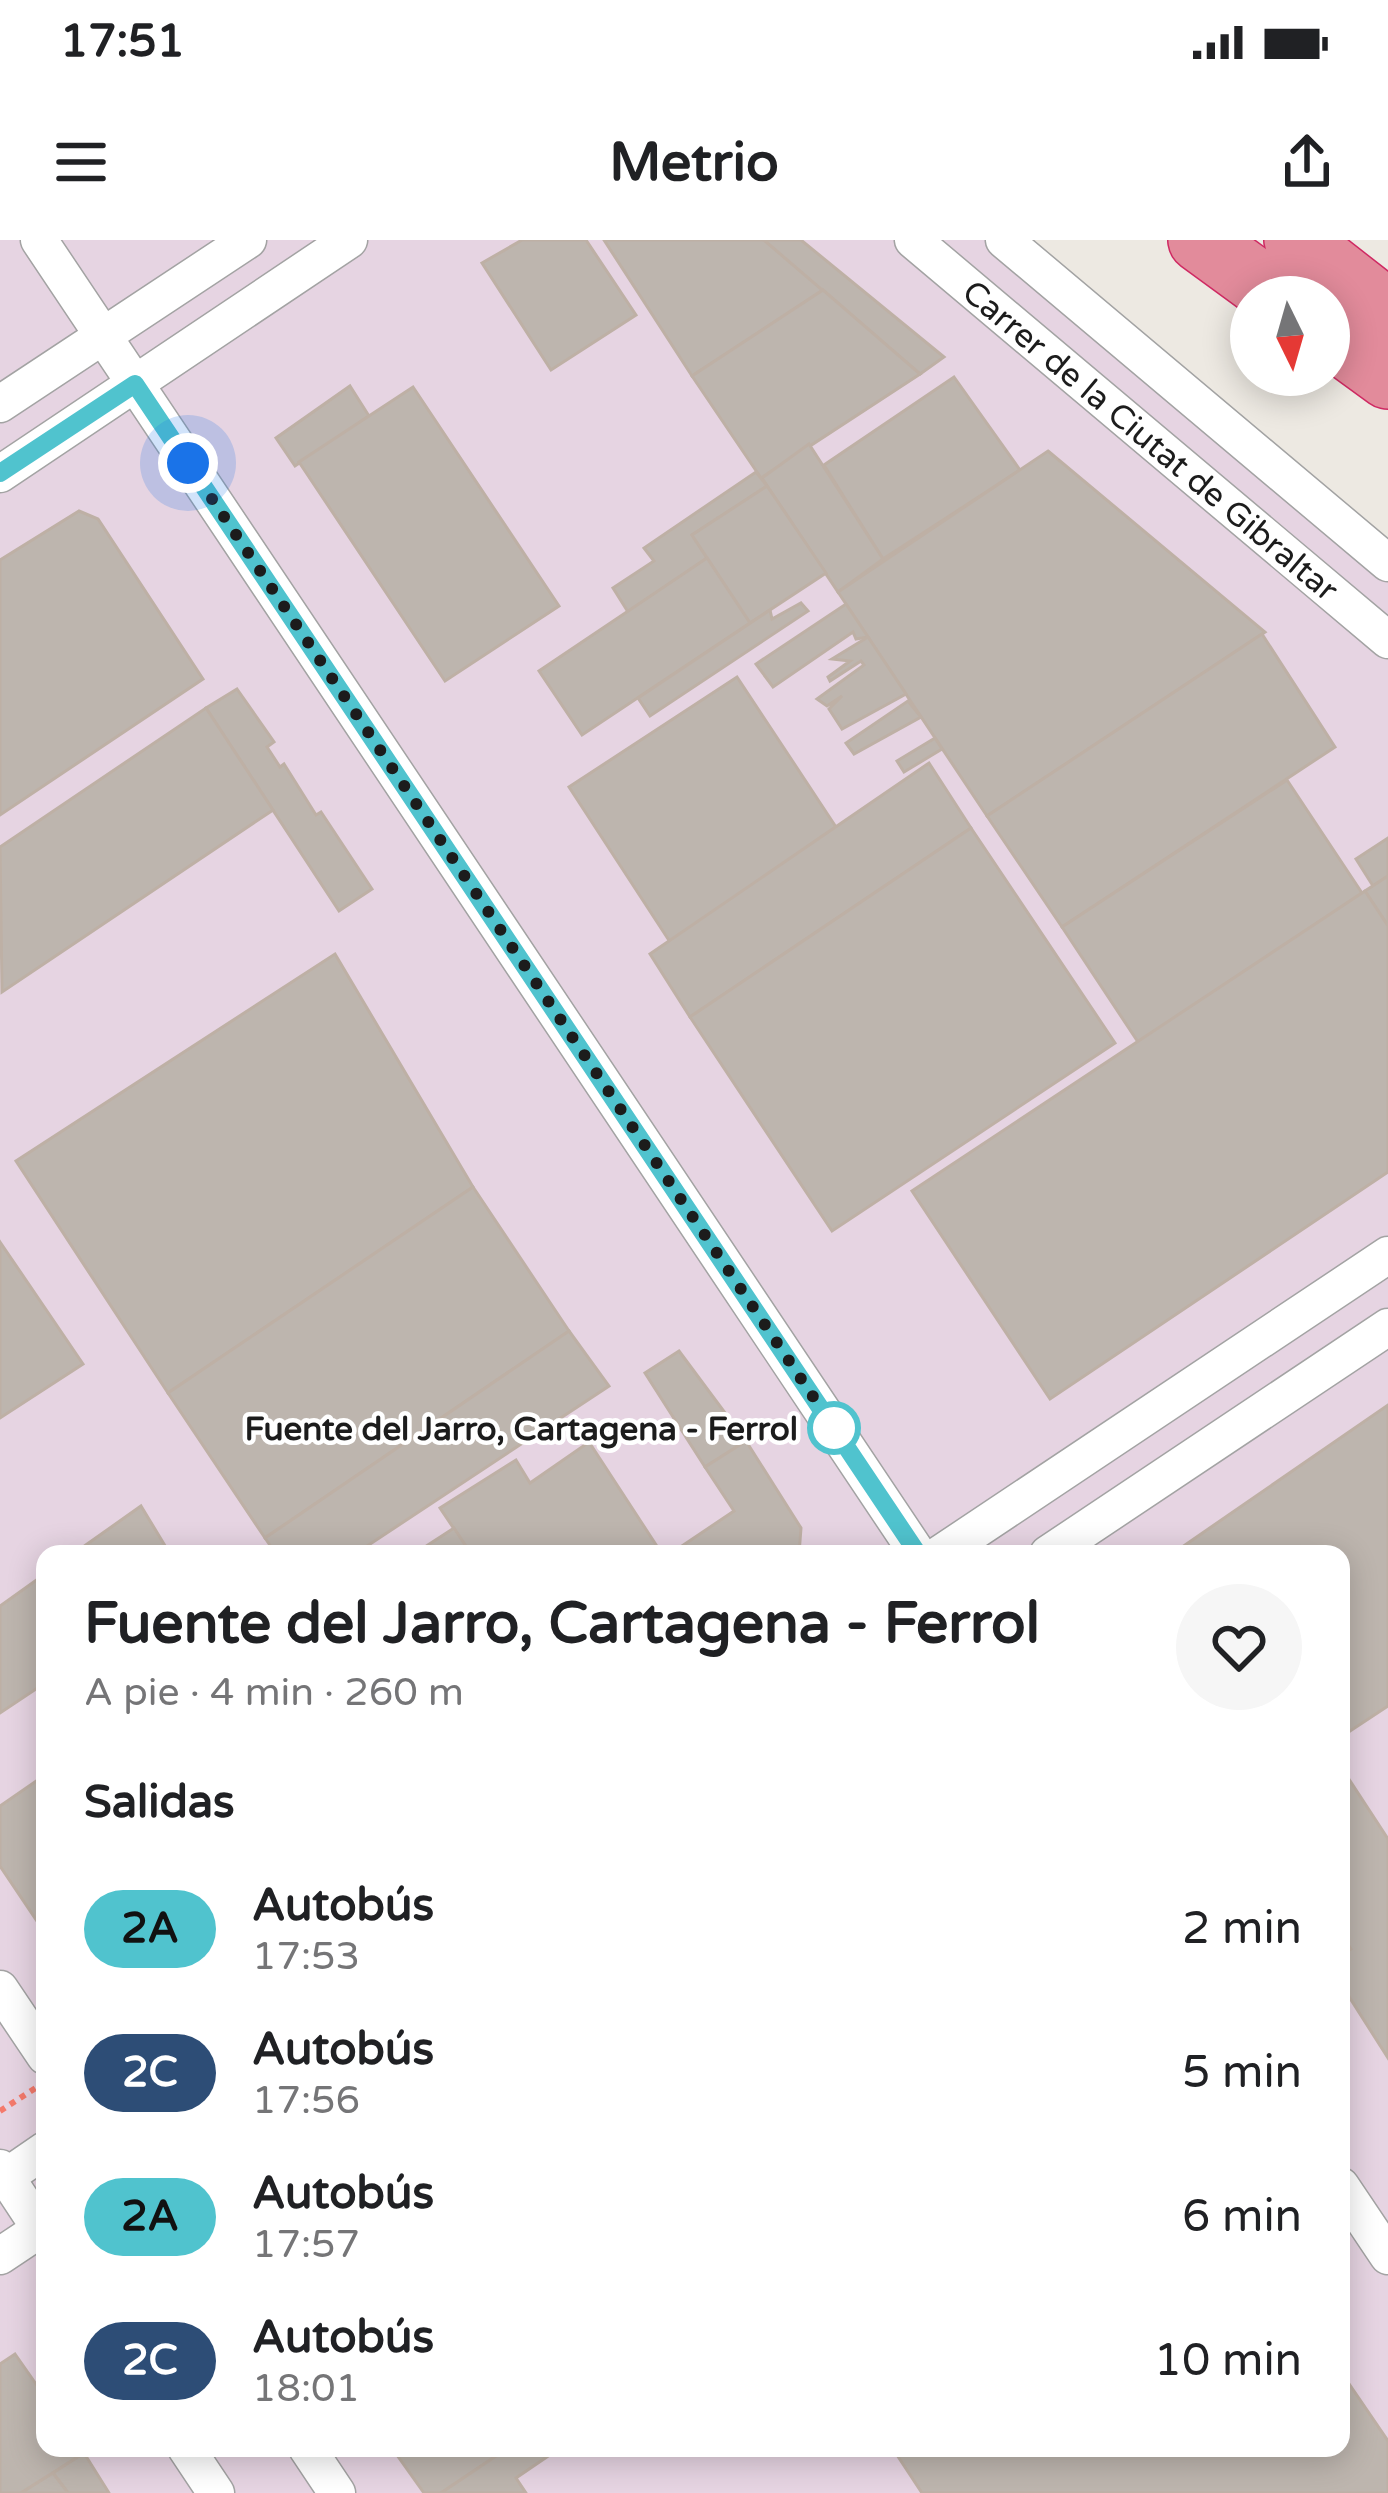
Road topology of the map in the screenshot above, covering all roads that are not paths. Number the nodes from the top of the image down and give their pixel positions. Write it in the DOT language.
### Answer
graph roads {
  1 [pos="39,240"];
  2 [pos="248,240"];
  3 [pos="349,240"];
  4 [pos="913,240"];
  5 [pos="1004,240"];
  6 [pos="1200,240"];
  7 [pos="1296,240"];
  8 [pos="1340,240"];
  9 [pos="1249,276"];
  10 [pos="1388,276"];
  11 [pos="1388,312"];
  12 [pos="103,336"];
  13 [pos="1350,349"];
  14 [pos="1388,377"];
  15 [pos="135,384"];
  16 [pos="0,404"];
  17 [pos="0,473"];
  18 [pos="1388,563"];
  19 [pos="1388,640"];
  20 [pos="1388,1255"];
  21 [pos="1388,1327"];
  22 [pos="912,1545"];
  23 [pos="953,1545"];
  24 [pos="1061,1545"];
  25 [pos="0,1989"];
  26 [pos="36,2043"];
  27 [pos="36,2155"];
  28 [pos="2,2175"];
  29 [pos="1350,2199"];
  30 [pos="36,2220"];
  31 [pos="36,2235"];
  32 [pos="0,2256"];
  33 [pos="1388,2256"];
  34 [pos="192,2457"];
  35 [pos="313,2457"];
  36 [pos="216,2493"];
  37 [pos="338,2493"];
  1 -- 12 [label="street"];
  2 -- 12 [label="street"];
  3 -- 15 [label="street"];
  4 -- 19 [label="street, Carrer de la Ciutat de Gibraltar"];
  5 -- 18 [label="street, Carrer de la Ciutat de Gibraltar"];
  6 -- 9 [label="highway"];
  7 -- 11 [label="highway"];
  8 -- 10 [label="highway"];
  12 -- 15 [label="street"];
  12 -- 16 [label="street"];
  13 -- 14 [label="highway"];
  15 -- 17 [label="street"];
  15 -- 22 [label="street"];
  20 -- 23 [label="street"];
  21 -- 24 [label="street"];
  25 -- 26 [label="street"];
  27 -- 28 [label="street"];
  28 -- 30 [label="street"];
  29 -- 33 [label="street"];
  31 -- 32 [label="street"];
  34 -- 36 [label="street"];
  35 -- 37 [label="street"];
}
